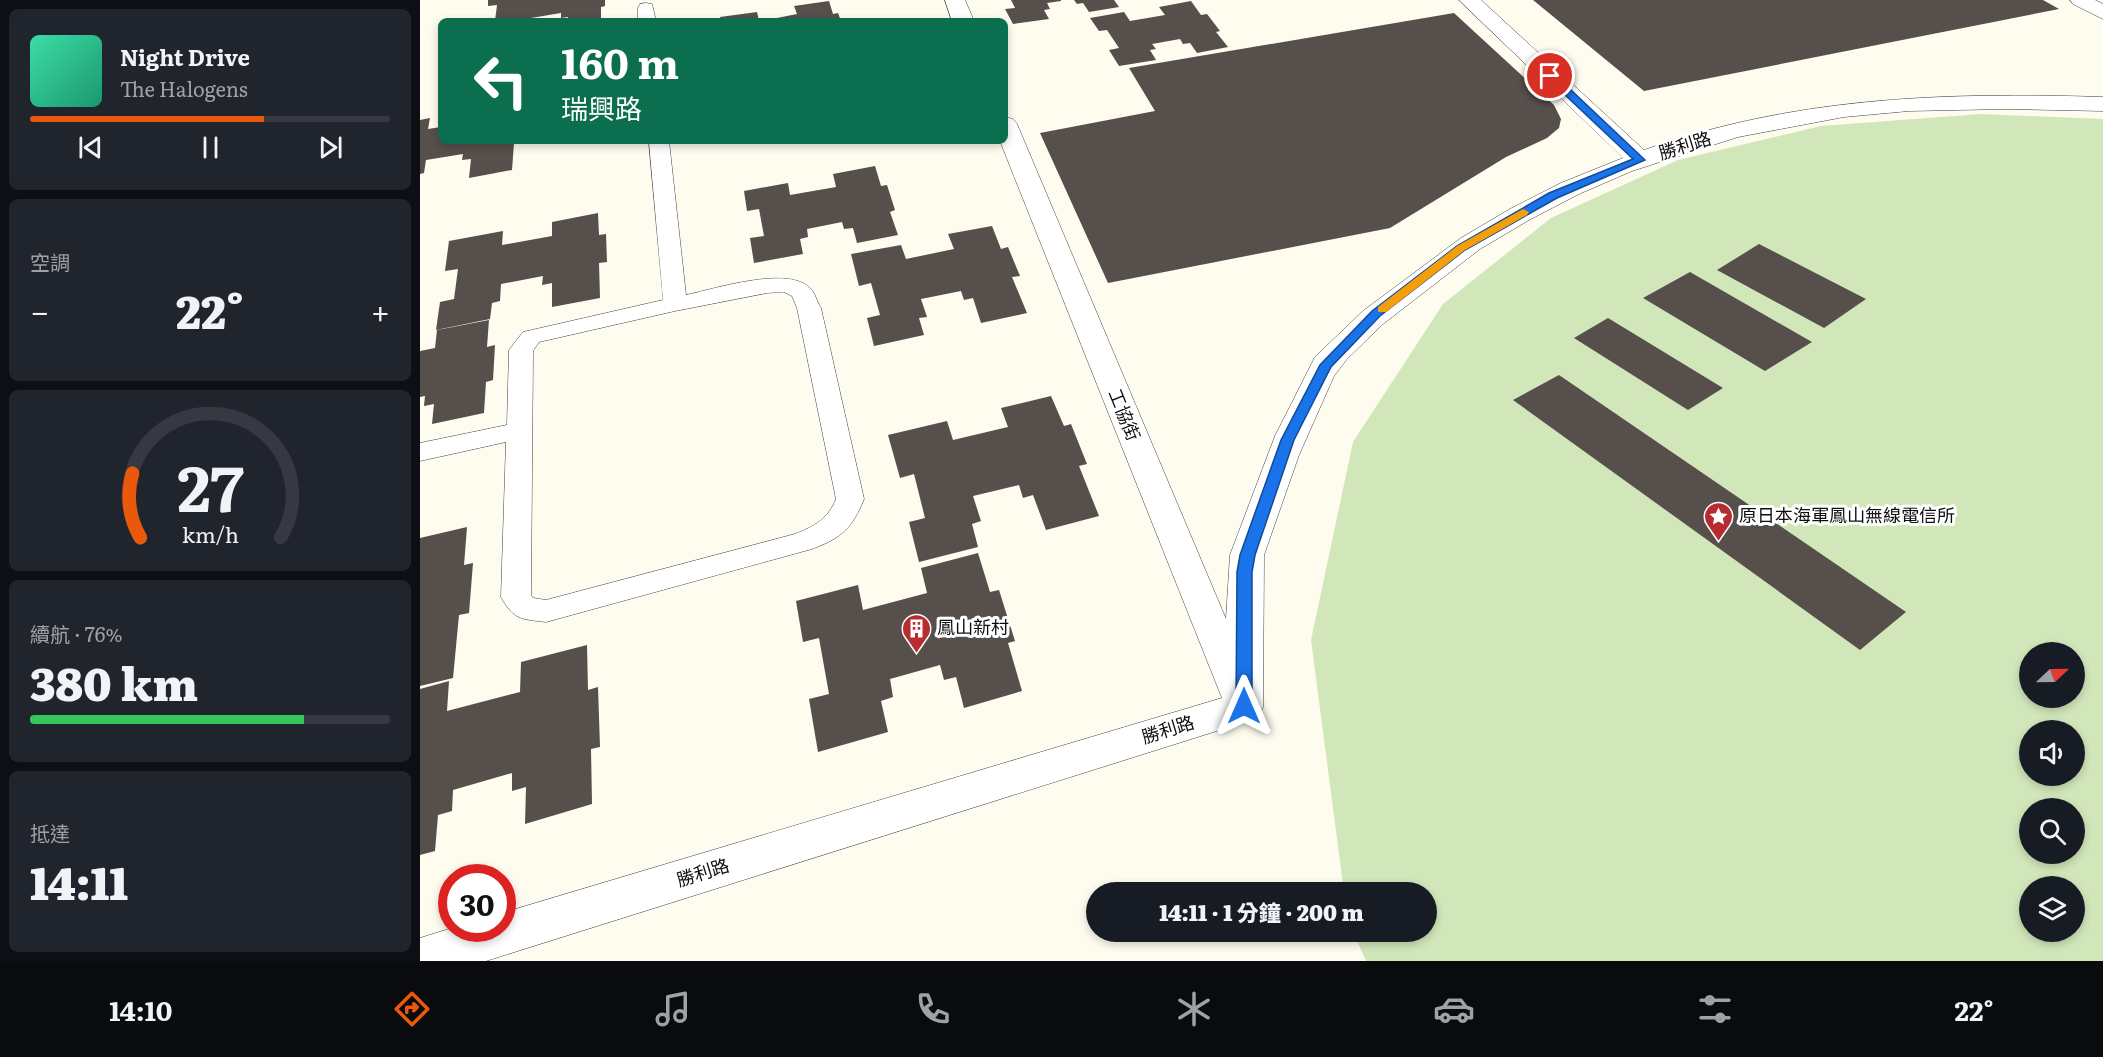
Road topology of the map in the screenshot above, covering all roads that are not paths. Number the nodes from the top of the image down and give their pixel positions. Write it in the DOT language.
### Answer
graph roads {
  1 [pos="955,0"];
  2 [pos="1469,0"];
  3 [pos="2080,0"];
  4 [pos="2103,13"];
  5 [pos="962,18"];
  6 [pos="2103,104"];
  7 [pos="1008,131"];
  8 [pos="659,144"];
  9 [pos="1640,160"];
  10 [pos="675,304"];
  11 [pos="519,431"];
  12 [pos="420,452"];
  13 [pos="1244,706"];
  14 [pos="420,960"];
  1 -- 5 [label="street"];
  2 -- 9 [label="street"];
  3 -- 4 [label="street"];
  6 -- 9 [label="street, 勝利路"];
  7 -- 13 [label="street, 工協街"];
  8 -- 10 [label="lane"];
  9 -- 13 [label="street, 勝利路"];
  10 -- 11 [label="lane"];
  10 -- 11 [label="lane"];
  11 -- 12 [label="lane"];
  13 -- 14 [label="street, 勝利路"];
}
